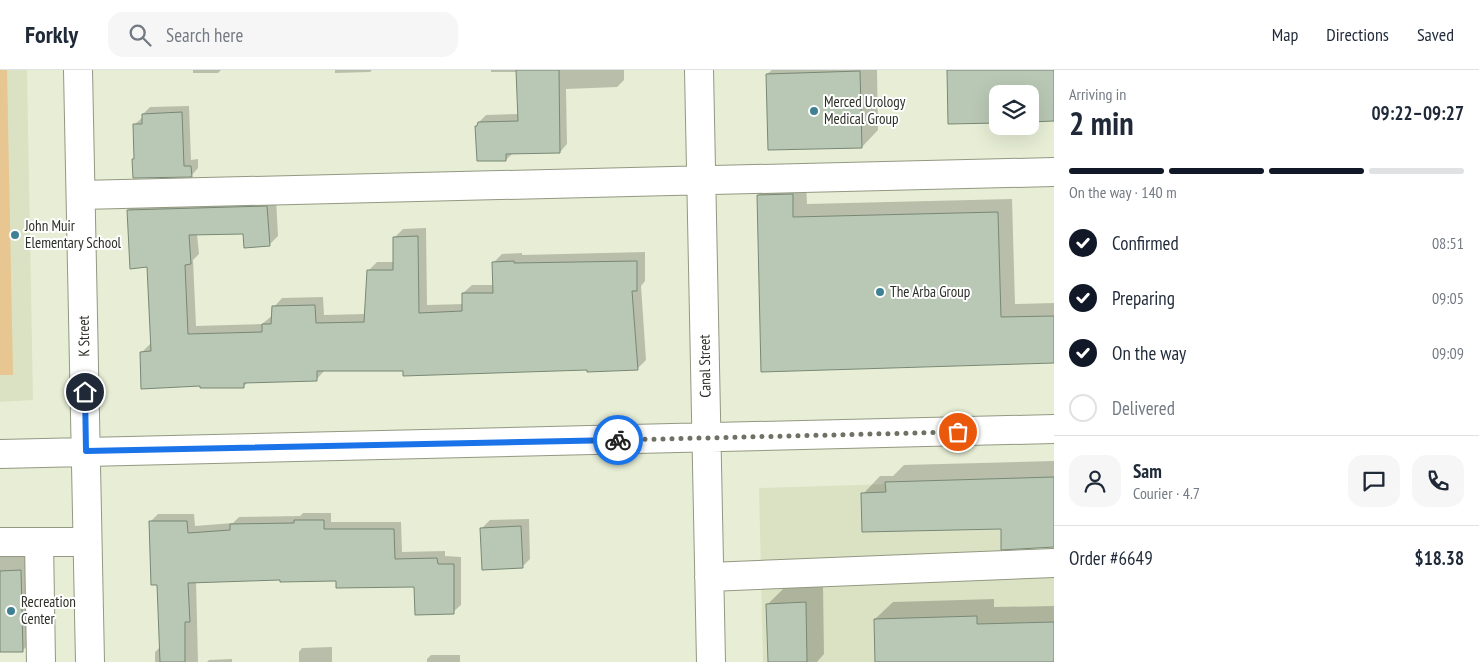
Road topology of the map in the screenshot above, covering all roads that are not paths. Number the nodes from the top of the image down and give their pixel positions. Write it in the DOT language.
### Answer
graph roads {
  1 [pos="78,70"];
  2 [pos="699,70"];
  3 [pos="1054,172"];
  4 [pos="702,181"];
  5 [pos="81,195"];
  6 [pos="1054,429"];
  7 [pos="706,438"];
  8 [pos="86,451"];
  9 [pos="0,454"];
  10 [pos="0,542"];
  11 [pos="39,542"];
  12 [pos="87,542"];
  13 [pos="1054,563"];
  14 [pos="709,577"];
  15 [pos="41,662"];
  16 [pos="90,662"];
  17 [pos="711,662"];
  1 -- 5 [label="street, K Street"];
  2 -- 4 [label="street, Canal Street"];
  3 -- 4 [label="street"];
  4 -- 5 [label="street"];
  4 -- 7 [label="street, Canal Street"];
  5 -- 8 [label="street, K Street"];
  6 -- 7 [label="street"];
  7 -- 8 [label="street"];
  7 -- 14 [label="street, Canal Street"];
  8 -- 9 [label="street"];
  8 -- 12 [label="street, K Street"];
  10 -- 11 [label="street"];
  11 -- 12 [label="street"];
  11 -- 15 [label="street"];
  12 -- 16 [label="street, K Street"];
  13 -- 14 [label="street"];
  14 -- 17 [label="street, Canal Street"];
}
